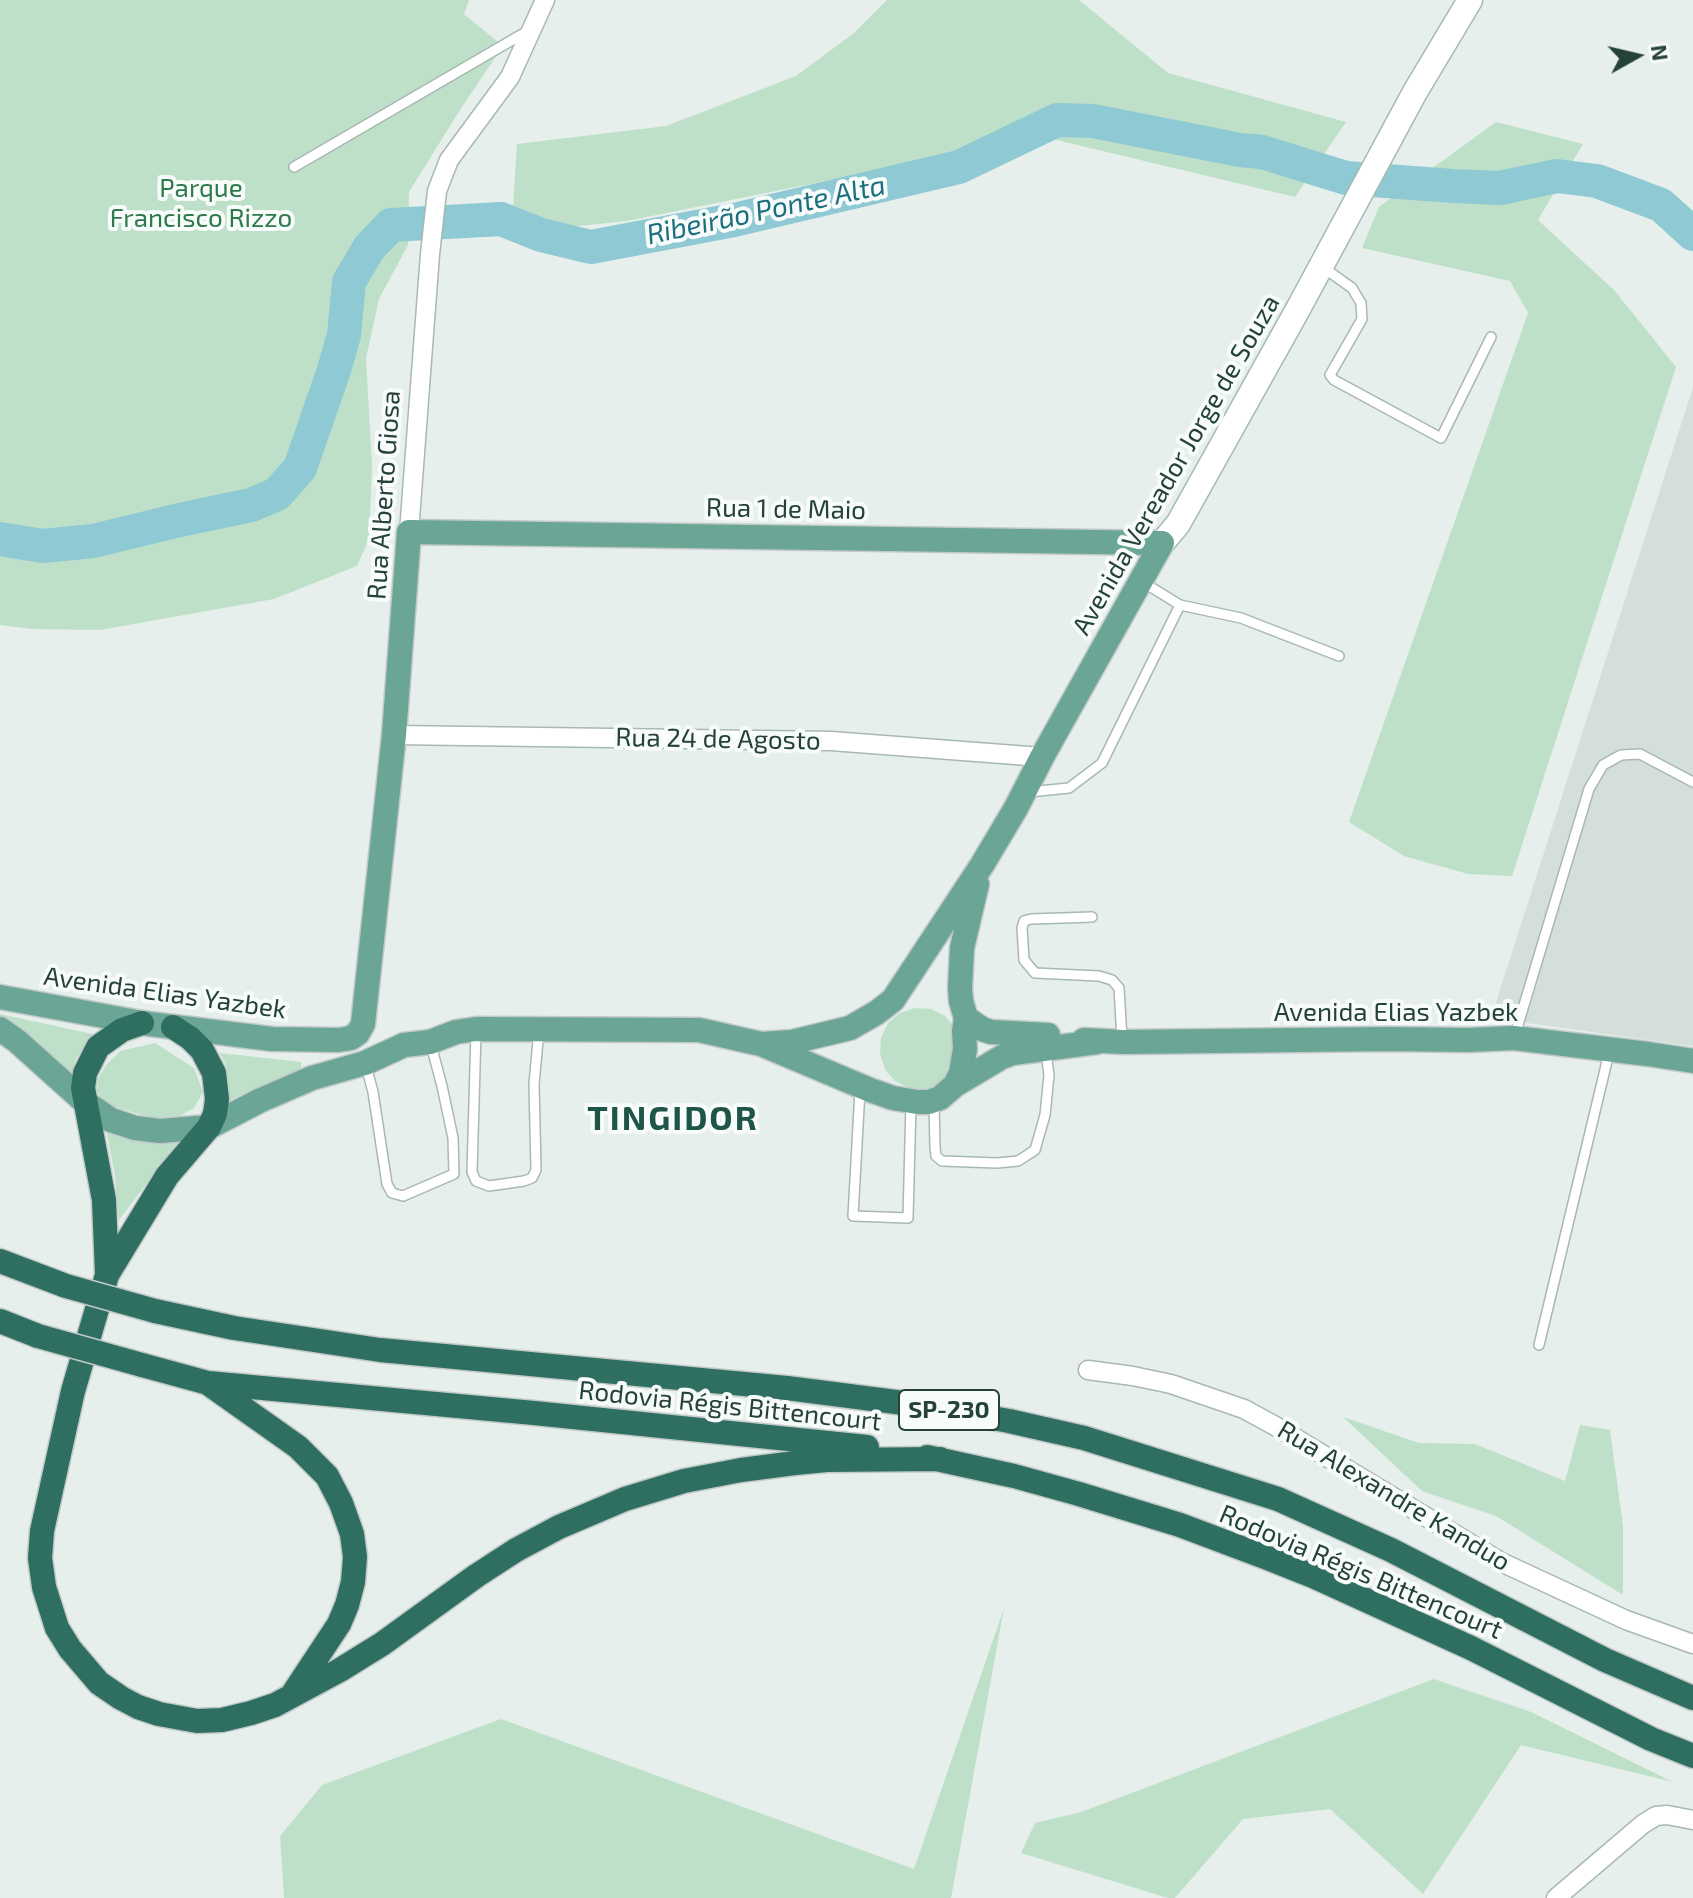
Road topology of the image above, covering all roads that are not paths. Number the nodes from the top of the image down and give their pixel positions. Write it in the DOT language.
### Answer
graph roads {
  1 [pos="545,0"];
  2 [pos="1449,0"];
  3 [pos="1470,0"];
  4 [pos="532,28"];
  5 [pos="1415,92"];
  6 [pos="294,167"];
  7 [pos="1321,266"];
  8 [pos="1491,337"];
  9 [pos="409,532"];
  10 [pos="1115,542"];
  11 [pos="1162,543"];
  12 [pos="1141,581"];
  13 [pos="1180,605"];
  14 [pos="1339,656"];
  15 [pos="394,735"];
  16 [pos="1042,757"];
  17 [pos="1693,782"];
  18 [pos="1025,793"];
  19 [pos="982,865"];
  20 [pos="1092,917"];
  21 [pos="0,997"];
  22 [pos="966,1018"];
  23 [pos="142,1023"];
  24 [pos="363,1024"];
  25 [pos="173,1027"];
  26 [pos="0,1029"];
  27 [pos="476,1029"];
  28 [pos="539,1030"];
  29 [pos="1514,1038"];
  30 [pos="430,1042"];
  31 [pos="1097,1042"];
  32 [pos="1123,1042"];
  33 [pos="761,1044"];
  34 [pos="404,1045"];
  35 [pos="1046,1048"];
  36 [pos="1609,1049"];
  37 [pos="1693,1061"];
  38 [pos="365,1063"];
  39 [pos="955,1085"];
  40 [pos="861,1086"];
  41 [pos="922,1101"];
  42 [pos="86,1103"];
  43 [pos="209,1127"];
  44 [pos="0,1261"];
  45 [pos="107,1275"];
  46 [pos="0,1321"];
  47 [pos="21,1335"];
  48 [pos="1539,1345"];
  49 [pos="1088,1370"];
  50 [pos="208,1383"];
  51 [pos="940,1459"];
  52 [pos="1693,1644"];
  53 [pos="1652,1679"];
  54 [pos="1693,1689"];
  55 [pos="292,1694"];
  56 [pos="1693,1698"];
  57 [pos="1693,1756"];
  58 [pos="1693,1820"];
  59 [pos="1556,1898"];
  1 -- 4 [label="street, Rua Alberto Giosa"];
  2 -- 5 [label="main road, Avenida Vereador Jorge de Souza"];
  3 -- 5 [label="main road, Avenida Vereador Jorge de Souza"];
  4 -- 6 [label="lane"];
  4 -- 9 [label="street, Rua Alberto Giosa"];
  5 -- 7 [label="main road, Avenida Vereador Jorge de Souza"];
  7 -- 8 [label="lane"];
  7 -- 11 [label="main road, Avenida Vereador Jorge de Souza"];
  9 -- 10 [label="main road, Rua 1 de Maio"];
  9 -- 15 [label="main road, Rua Alberto Giosa"];
  10 -- 11 [label="main road, Rua 1 de Maio"];
  10 -- 12 [label="main road"];
  11 -- 12 [label="main road, Avenida Vereador Jorge de Souza"];
  12 -- 13 [label="lane"];
  12 -- 16 [label="main road, Avenida Vereador Jorge de Souza"];
  13 -- 14 [label="lane"];
  13 -- 18 [label="lane"];
  15 -- 16 [label="street, Rua 24 de Agosto"];
  15 -- 24 [label="main road, Rua Alberto Giosa"];
  16 -- 18 [label="main road, Avenida Vereador Jorge de Souza"];
  17 -- 29 [label="lane"];
  18 -- 19 [label="main road, Avenida Vereador Jorge de Souza"];
  19 -- 22 [label="main road, Avenida Vereador Jorge de Souza"];
  19 -- 33 [label="main road, Avenida Vereador Jorge de Souza"];
  20 -- 32 [label="lane"];
  21 -- 23 [label="main road, Avenida Elias Yazbek"];
  22 -- 31 [label="main road, Avenida Elias Yazbek"];
  22 -- 39 [label="main road, Avenida Vereador Jorge de Souza"];
  23 -- 25 [label="main road, Avenida Elias Yazbek"];
  23 -- 42 [label="highway"];
  24 -- 25 [label="main road, Avenida Elias Yazbek"];
  24 -- 34 [label="main road"];
  25 -- 43 [label="highway"];
  26 -- 42 [label="main road"];
  27 -- 28 [label="main road"];
  27 -- 28 [label="lane"];
  27 -- 30 [label="main road"];
  28 -- 33 [label="main road"];
  29 -- 32 [label="main road, Avenida Elias Yazbek"];
  29 -- 36 [label="main road, Avenida Elias Yazbek"];
  30 -- 34 [label="main road"];
  30 -- 38 [label="lane"];
  31 -- 32 [label="main road, Avenida Elias Yazbek"];
  31 -- 35 [label="main road, Avenida Elias Yazbek"];
  33 -- 40 [label="main road"];
  34 -- 38 [label="main road"];
  35 -- 39 [label="main road, Avenida Elias Yazbek"];
  35 -- 41 [label="lane"];
  36 -- 37 [label="main road, Avenida Elias Yazbek"];
  36 -- 48 [label="lane"];
  38 -- 43 [label="main road"];
  39 -- 41 [label="main road, Avenida Elias Yazbek"];
  40 -- 41 [label="main road"];
  40 -- 41 [label="lane"];
  42 -- 43 [label="main road"];
  42 -- 45 [label="highway"];
  43 -- 45 [label="highway"];
  44 -- 53 [label="highway, Rodovia Régis Bittencourt / SP-230, bridge"];
  45 -- 55 [label="highway"];
  46 -- 47 [label="highway, Rodovia Régis Bittencourt / SP-230"];
  47 -- 50 [label="highway, Rodovia Régis Bittencourt / SP-230, bridge"];
  49 -- 52 [label="street, Rua Alexandre Kanduo"];
  50 -- 51 [label="highway, Rodovia Régis Bittencourt / SP-230"];
  50 -- 55 [label="highway"];
  51 -- 55 [label="highway"];
  51 -- 57 [label="highway, Rodovia Régis Bittencourt / SP-230"];
  53 -- 54 [label="highway"];
  53 -- 56 [label="highway, Rodovia Régis Bittencourt / SP-230"];
  58 -- 59 [label="street"];
}
